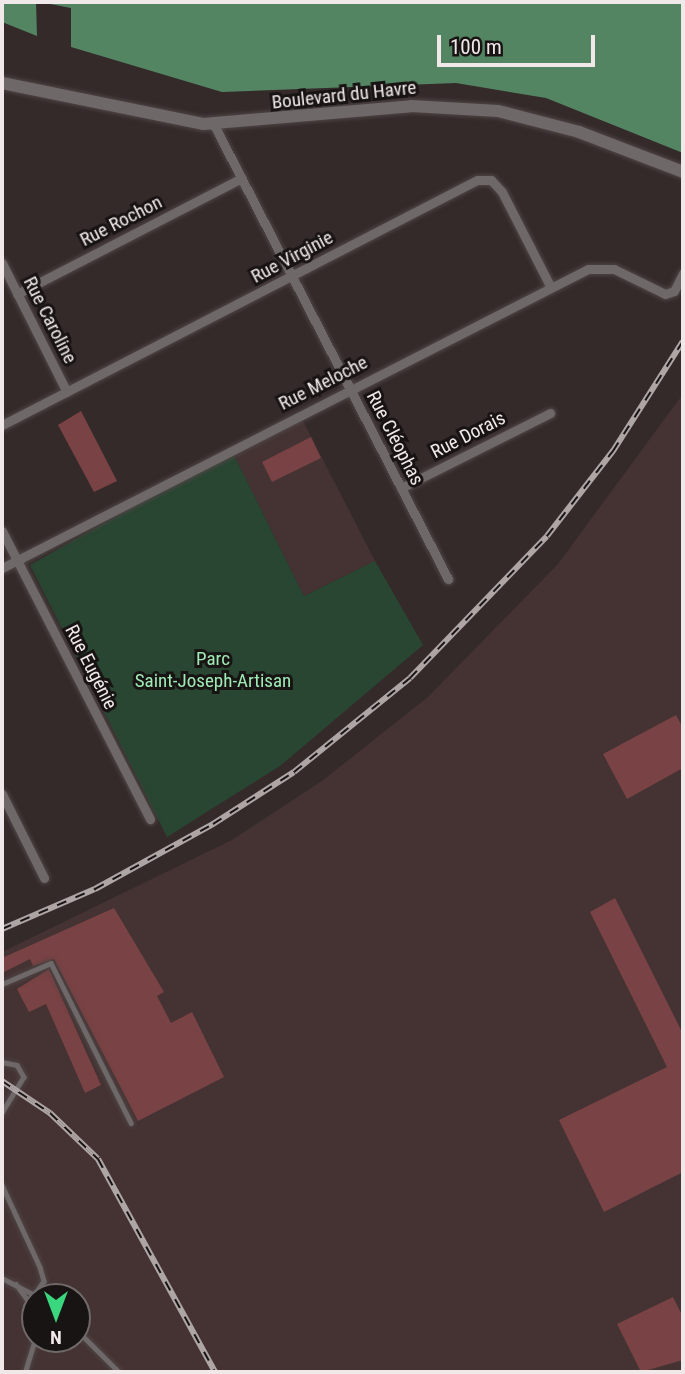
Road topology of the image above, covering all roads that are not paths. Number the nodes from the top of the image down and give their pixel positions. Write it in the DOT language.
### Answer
graph roads {
  1 [pos="2,83"];
  2 [pos="214,125"];
  3 [pos="683,172"];
  4 [pos="242,178"];
  5 [pos="2,264"];
  6 [pos="683,273"];
  7 [pos="293,278"];
  8 [pos="550,286"];
  9 [pos="17,294"];
  10 [pos="350,389"];
  11 [pos="67,392"];
  12 [pos="550,413"];
  13 [pos="2,425"];
  14 [pos="401,488"];
  15 [pos="2,531"];
  16 [pos="16,561"];
  17 [pos="2,568"];
  18 [pos="448,579"];
  19 [pos="2,794"];
  20 [pos="150,819"];
  21 [pos="44,878"];
  22 [pos="2,984"];
  23 [pos="2,1062"];
  24 [pos="2,1113"];
  25 [pos="131,1123"];
  26 [pos="2,1185"];
  27 [pos="2,1278"];
  28 [pos="43,1283"];
  29 [pos="16,1284"];
  30 [pos="21,1287"];
  31 [pos="21,1291"];
  32 [pos="91,1344"];
  33 [pos="30,1353"];
  34 [pos="24,1372"];
  35 [pos="118,1372"];
  1 -- 2 [label="street, Boulevard du Havre"];
  2 -- 3 [label="street, Boulevard du Havre"];
  2 -- 4 [label="street, Rue Cléophas"];
  4 -- 7 [label="street, Rue Cléophas"];
  4 -- 9 [label="street, Rue Rochon"];
  5 -- 9 [label="street, Rue Caroline"];
  6 -- 8 [label="street, Rue Meloche"];
  7 -- 8 [label="street, Rue Virginie"];
  7 -- 10 [label="street, Rue Cléophas"];
  7 -- 11 [label="street, Rue Virginie"];
  8 -- 10 [label="street, Rue Meloche"];
  9 -- 11 [label="street, Rue Caroline"];
  10 -- 14 [label="street, Rue Cléophas"];
  10 -- 16 [label="street, Rue Meloche"];
  11 -- 13 [label="street, Rue Virginie"];
  12 -- 14 [label="street, Rue Dorais"];
  14 -- 18 [label="street, Rue Cléophas"];
  15 -- 16 [label="street, Rue Eugénie"];
  16 -- 17 [label="street, Rue Meloche"];
  16 -- 20 [label="street, Rue Eugénie"];
  19 -- 21 [label="street"];
  22 -- 25 [label="lane"];
  23 -- 24 [label="lane"];
  26 -- 28 [label="lane"];
  27 -- 29 [label="lane"];
  29 -- 30 [label="lane"];
  29 -- 31 [label="lane"];
  32 -- 35 [label="lane"];
  33 -- 34 [label="lane"];
}
